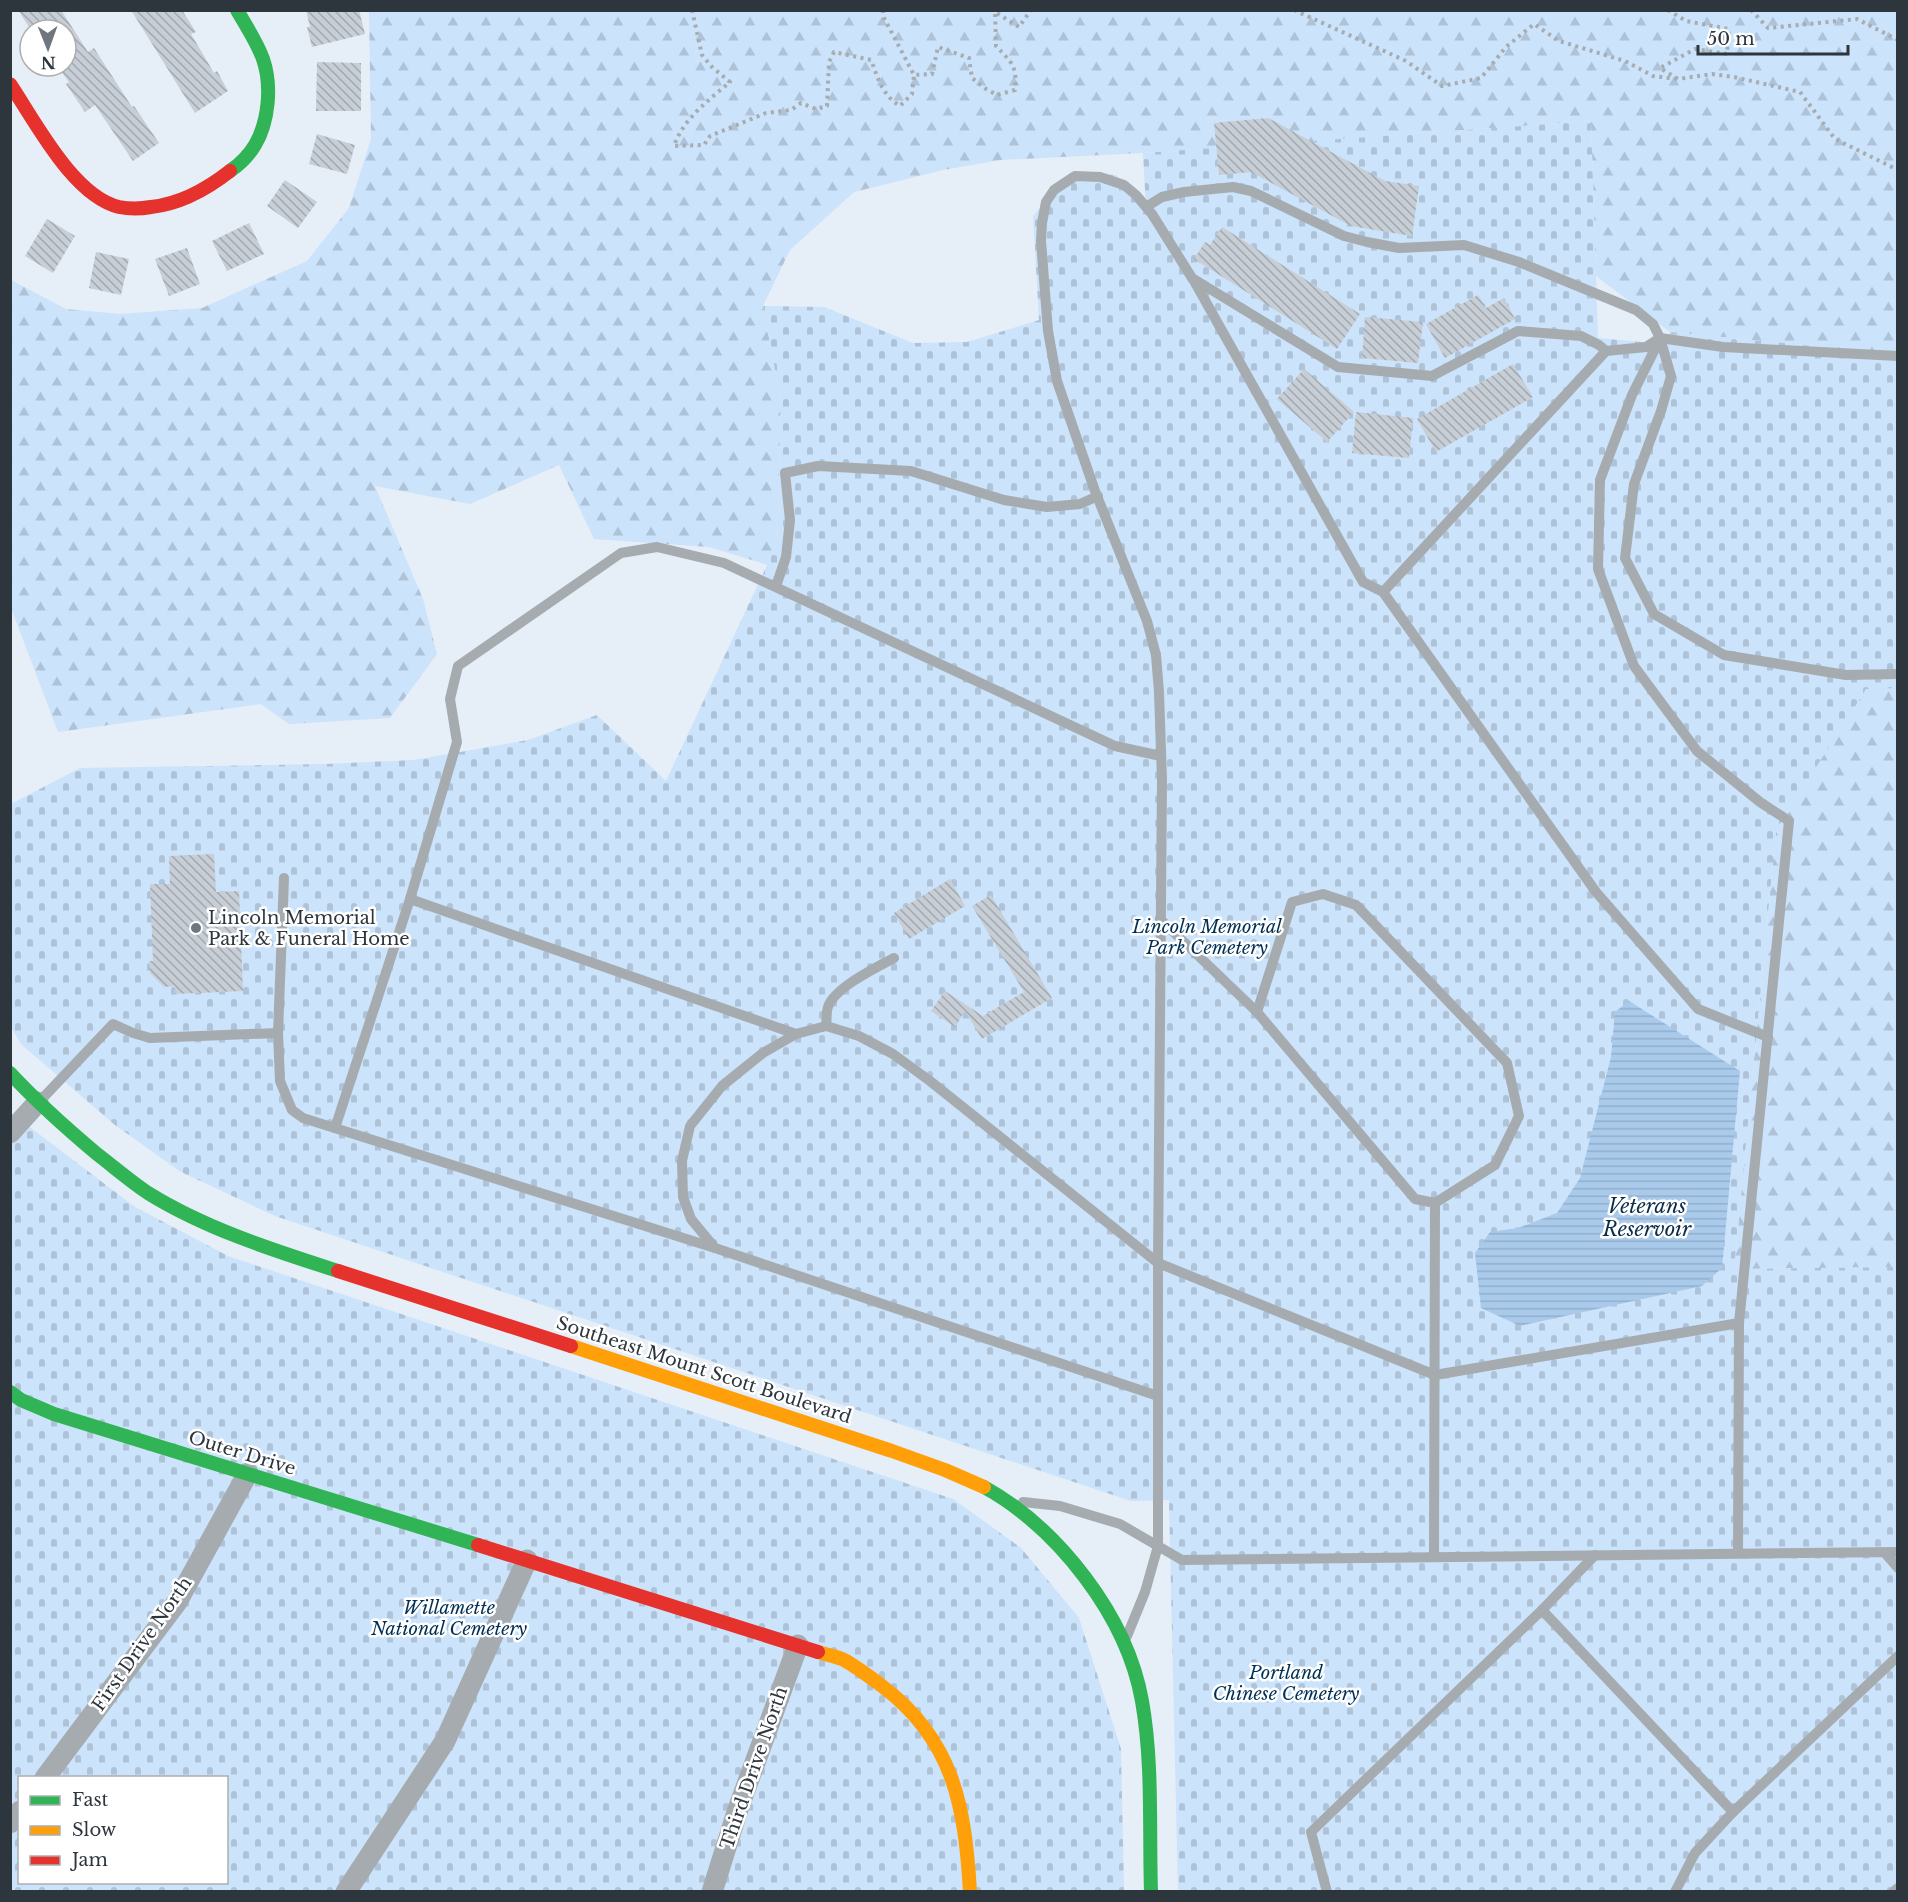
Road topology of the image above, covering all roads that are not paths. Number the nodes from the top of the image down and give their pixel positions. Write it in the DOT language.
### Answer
graph roads {
  1 [pos="237,10"];
  2 [pos="10,84"];
  3 [pos="1146,207"];
  4 [pos="1192,278"];
  5 [pos="1660,338"];
  6 [pos="1606,351"];
  7 [pos="1898,356"];
  8 [pos="1098,496"];
  9 [pos="776,586"];
  10 [pos="1383,592"];
  11 [pos="1898,674"];
  12 [pos="1161,756"];
  13 [pos="284,878"];
  14 [pos="410,899"];
  15 [pos="1160,919"];
  16 [pos="894,958"];
  17 [pos="1257,1012"];
  18 [pos="826,1026"];
  19 [pos="278,1033"];
  20 [pos="796,1035"];
  21 [pos="1767,1037"];
  22 [pos="10,1073"];
  23 [pos="38,1102"];
  24 [pos="335,1128"];
  25 [pos="10,1133"];
  26 [pos="1435,1203"];
  27 [pos="715,1248"];
  28 [pos="1158,1263"];
  29 [pos="1739,1323"];
  30 [pos="1435,1375"];
  31 [pos="10,1392"];
  32 [pos="1158,1396"];
  33 [pos="248,1473"];
  34 [pos="1007,1500"];
  35 [pos="1158,1546"];
  36 [pos="1898,1552"];
  37 [pos="1738,1553"];
  38 [pos="1885,1553"];
  39 [pos="1594,1556"];
  40 [pos="1434,1557"];
  41 [pos="527,1560"];
  42 [pos="1898,1568"];
  43 [pos="1542,1610"];
  44 [pos="1124,1643"];
  45 [pos="798,1645"];
  46 [pos="1898,1656"];
  47 [pos="46,1776"];
  48 [pos="1733,1812"];
  49 [pos="1898,1888"];
  50 [pos="346,1892"];
  51 [pos="712,1892"];
  52 [pos="969,1892"];
  53 [pos="1151,1892"];
  54 [pos="1327,1892"];
  55 [pos="1675,1892"];
  56 [pos="1893,1892"];
  1 -- 2 [label="street"];
  3 -- 4 [label="lane"];
  3 -- 5 [label="lane"];
  3 -- 8 [label="lane"];
  4 -- 6 [label="lane"];
  4 -- 10 [label="lane"];
  5 -- 6 [label="lane"];
  5 -- 7 [label="lane"];
  5 -- 11 [label="lane"];
  5 -- 21 [label="lane"];
  6 -- 10 [label="lane"];
  8 -- 9 [label="lane"];
  8 -- 12 [label="lane"];
  9 -- 12 [label="lane"];
  9 -- 14 [label="lane"];
  10 -- 21 [label="lane"];
  12 -- 15 [label="lane"];
  13 -- 19 [label="lane"];
  14 -- 20 [label="lane"];
  14 -- 24 [label="lane"];
  15 -- 17 [label="lane"];
  15 -- 28 [label="lane"];
  16 -- 18 [label="lane"];
  17 -- 26 [label="lane"];
  17 -- 26 [label="lane"];
  18 -- 20 [label="lane"];
  18 -- 28 [label="lane"];
  19 -- 23 [label="lane"];
  19 -- 24 [label="lane"];
  20 -- 27 [label="lane"];
  21 -- 29 [label="lane"];
  22 -- 23 [label="street, Southeast Mount Scott Boulevard"];
  23 -- 25 [label="street"];
  23 -- 34 [label="street, Southeast Mount Scott Boulevard"];
  24 -- 27 [label="lane"];
  26 -- 30 [label="lane"];
  27 -- 32 [label="lane"];
  28 -- 30 [label="lane"];
  28 -- 32 [label="lane"];
  29 -- 30 [label="lane"];
  29 -- 37 [label="lane"];
  30 -- 40 [label="lane"];
  31 -- 33 [label="street, Outer Drive"];
  32 -- 35 [label="lane"];
  33 -- 41 [label="street, Outer Drive"];
  33 -- 47 [label="street, First Drive North"];
  34 -- 35 [label="lane"];
  34 -- 44 [label="street, Southeast Mount Scott Boulevard"];
  35 -- 40 [label="lane"];
  35 -- 44 [label="lane"];
  36 -- 38 [label="lane"];
  37 -- 38 [label="lane"];
  37 -- 39 [label="lane"];
  38 -- 42 [label="lane"];
  39 -- 40 [label="lane"];
  39 -- 43 [label="lane"];
  41 -- 45 [label="street, Outer Drive"];
  41 -- 50 [label="street"];
  43 -- 48 [label="lane"];
  43 -- 54 [label="lane"];
  44 -- 53 [label="street, Southeast Mount Scott Boulevard"];
  45 -- 51 [label="street, Third Drive North"];
  45 -- 52 [label="street, Outer Drive"];
  46 -- 48 [label="lane"];
  48 -- 55 [label="lane"];
  49 -- 56 [label="lane"];
}
